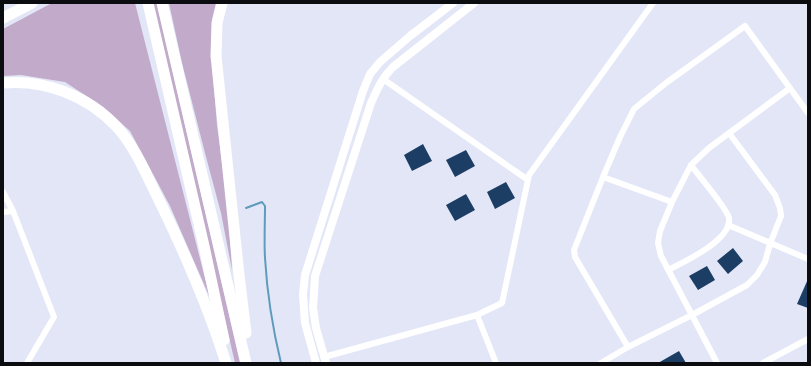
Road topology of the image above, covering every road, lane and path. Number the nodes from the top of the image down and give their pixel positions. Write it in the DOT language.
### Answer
graph roads {
  1 [pos="32,3"];
  2 [pos="148,3"];
  3 [pos="162,3"];
  4 [pos="222,3"];
  5 [pos="453,3"];
  6 [pos="474,3"];
  7 [pos="651,4"];
  8 [pos="3,18"];
  9 [pos="383,79"];
  10 [pos="3,83"];
  11 [pos="790,88"];
  12 [pos="808,113"];
  13 [pos="729,133"];
  14 [pos="691,165"];
  15 [pos="604,177"];
  16 [pos="528,180"];
  17 [pos="3,192"];
  18 [pos="672,202"];
  19 [pos="3,212"];
  20 [pos="13,212"];
  21 [pos="728,225"];
  22 [pos="770,244"];
  23 [pos="808,259"];
  24 [pos="668,270"];
  25 [pos="477,315"];
  26 [pos="692,315"];
  27 [pos="808,339"];
  28 [pos="628,347"];
  29 [pos="325,360"];
  30 [pos="27,363"];
  31 [pos="226,363"];
  32 [pos="229,363"];
  33 [pos="248,363"];
  34 [pos="316,363"];
  35 [pos="496,363"];
  36 [pos="601,363"];
  37 [pos="717,363"];
  38 [pos="763,363"];
  1 -- 8 [label="highway"];
  2 -- 32 [label="highway"];
  3 -- 33 [label="highway"];
  4 -- 33 [label="highway"];
  5 -- 34 [label="street"];
  6 -- 9 [label="street"];
  7 -- 16 [label="street"];
  9 -- 16 [label="street"];
  9 -- 29 [label="street"];
  10 -- 31 [label="highway"];
  11 -- 12 [label="street"];
  11 -- 13 [label="street"];
  11 -- 15 [label="street"];
  13 -- 14 [label="street"];
  13 -- 22 [label="street"];
  14 -- 18 [label="street"];
  14 -- 21 [label="street"];
  15 -- 18 [label="street"];
  15 -- 28 [label="street"];
  16 -- 25 [label="street"];
  17 -- 20 [label="street"];
  18 -- 24 [label="street"];
  19 -- 20 [label="street"];
  20 -- 30 [label="street"];
  21 -- 22 [label="street"];
  21 -- 24 [label="street"];
  22 -- 23 [label="street"];
  22 -- 26 [label="street"];
  24 -- 26 [label="street"];
  25 -- 29 [label="street"];
  25 -- 35 [label="street"];
  26 -- 28 [label="street"];
  26 -- 37 [label="street"];
  27 -- 38 [label="street"];
  28 -- 36 [label="street"];
}
